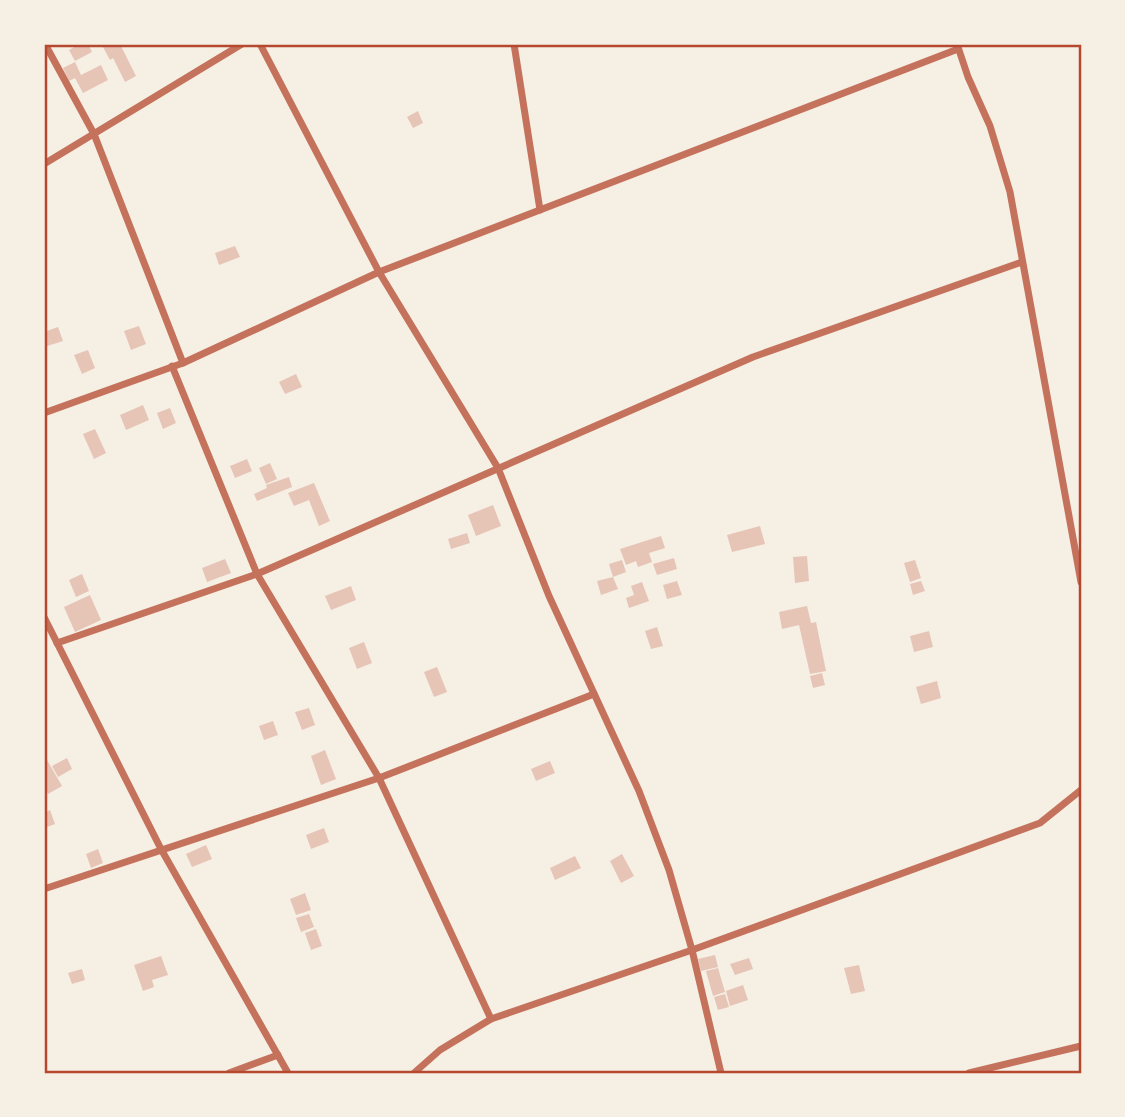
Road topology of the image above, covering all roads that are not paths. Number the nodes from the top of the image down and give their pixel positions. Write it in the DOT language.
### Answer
graph roads {
  1 [pos="46,44"];
  2 [pos="242,44"];
  3 [pos="260,44"];
  4 [pos="514,44"];
  5 [pos="958,46"];
  6 [pos="94,134"];
  7 [pos="44,164"];
  8 [pos="540,210"];
  9 [pos="1022,262"];
  10 [pos="379,272"];
  11 [pos="183,363"];
  12 [pos="172,366"];
  13 [pos="44,413"];
  14 [pos="498,468"];
  15 [pos="257,574"];
  16 [pos="1081,582"];
  17 [pos="44,617"];
  18 [pos="57,643"];
  19 [pos="594,694"];
  20 [pos="379,778"];
  21 [pos="1081,790"];
  22 [pos="161,849"];
  23 [pos="44,889"];
  24 [pos="692,950"];
  25 [pos="491,1019"];
  26 [pos="1081,1046"];
  27 [pos="278,1055"];
  28 [pos="229,1073"];
  29 [pos="288,1073"];
  30 [pos="414,1073"];
  31 [pos="721,1073"];
  32 [pos="969,1073"];
  1 -- 6 [label="street"];
  2 -- 6 [label="street"];
  3 -- 10 [label="street"];
  4 -- 8 [label="street"];
  5 -- 8 [label="street"];
  5 -- 9 [label="street"];
  6 -- 7 [label="street"];
  6 -- 11 [label="street"];
  8 -- 10 [label="street"];
  9 -- 14 [label="street"];
  9 -- 16 [label="street"];
  10 -- 11 [label="street"];
  10 -- 14 [label="street"];
  11 -- 12 [label="street"];
  12 -- 13 [label="street"];
  12 -- 15 [label="street"];
  14 -- 15 [label="street"];
  14 -- 19 [label="street"];
  15 -- 18 [label="street"];
  15 -- 20 [label="street"];
  17 -- 18 [label="street"];
  18 -- 22 [label="street"];
  19 -- 20 [label="street"];
  19 -- 24 [label="street"];
  20 -- 22 [label="street"];
  20 -- 25 [label="street"];
  21 -- 24 [label="street"];
  22 -- 23 [label="street"];
  22 -- 27 [label="street"];
  24 -- 25 [label="street"];
  24 -- 31 [label="street"];
  25 -- 30 [label="street"];
  26 -- 32 [label="street"];
  27 -- 28 [label="street"];
  27 -- 29 [label="street"];
}
